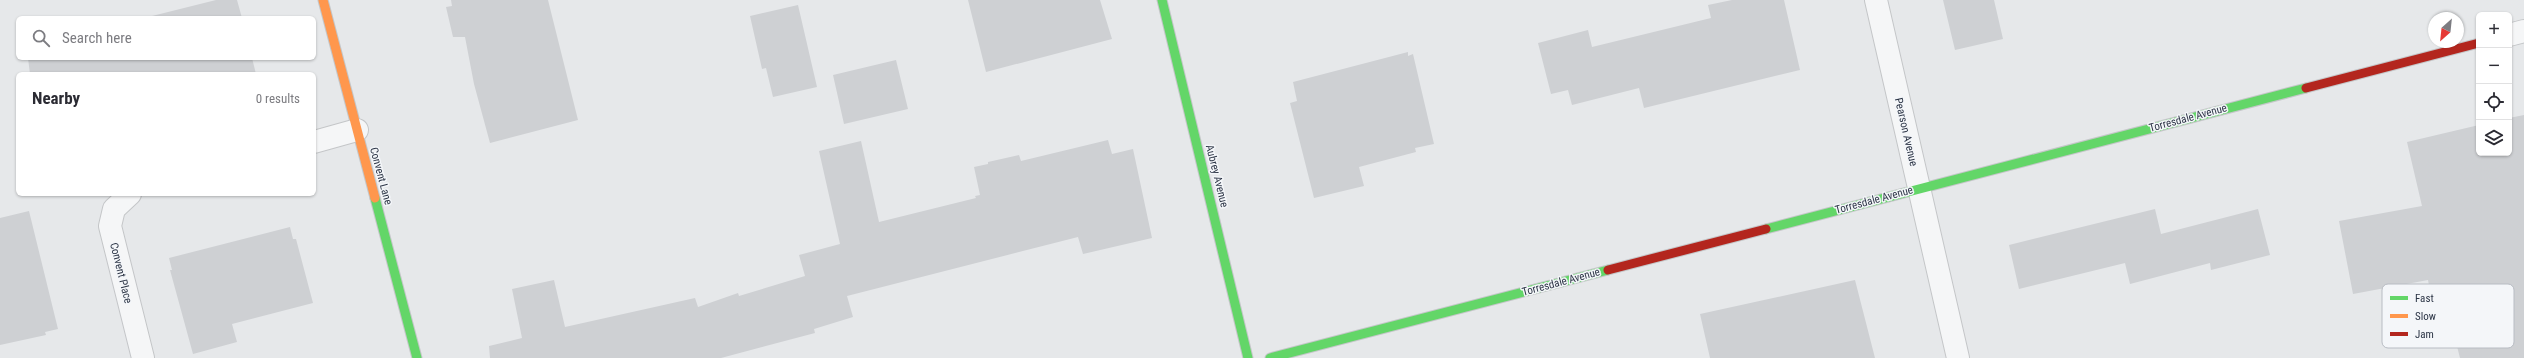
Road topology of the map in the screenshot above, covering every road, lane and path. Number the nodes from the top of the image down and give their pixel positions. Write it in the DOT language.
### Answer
graph roads {
  1 [pos="323,0"];
  2 [pos="1162,0"];
  3 [pos="1876,0"];
  4 [pos="2524,31"];
  5 [pos="2512,34"];
  6 [pos="2476,44"];
  7 [pos="357,130"];
  8 [pos="316,141"];
  9 [pos="1919,188"];
  10 [pos="128,196"];
  11 [pos="143,358"];
  12 [pos="417,358"];
  13 [pos="1248,358"];
  14 [pos="1270,358"];
  15 [pos="1958,358"];
  1 -- 7 [label="street, Convent Lane"];
  2 -- 13 [label="street, Aubrey Avenue"];
  3 -- 9 [label="street, Pearson Avenue"];
  4 -- 5 [label="street"];
  6 -- 9 [label="street, Torresdale Avenue"];
  7 -- 8 [label="street"];
  7 -- 12 [label="street, Convent Lane"];
  9 -- 14 [label="street, Torresdale Avenue"];
  9 -- 15 [label="street, Pearson Avenue"];
  10 -- 11 [label="street, Convent Place"];
}
